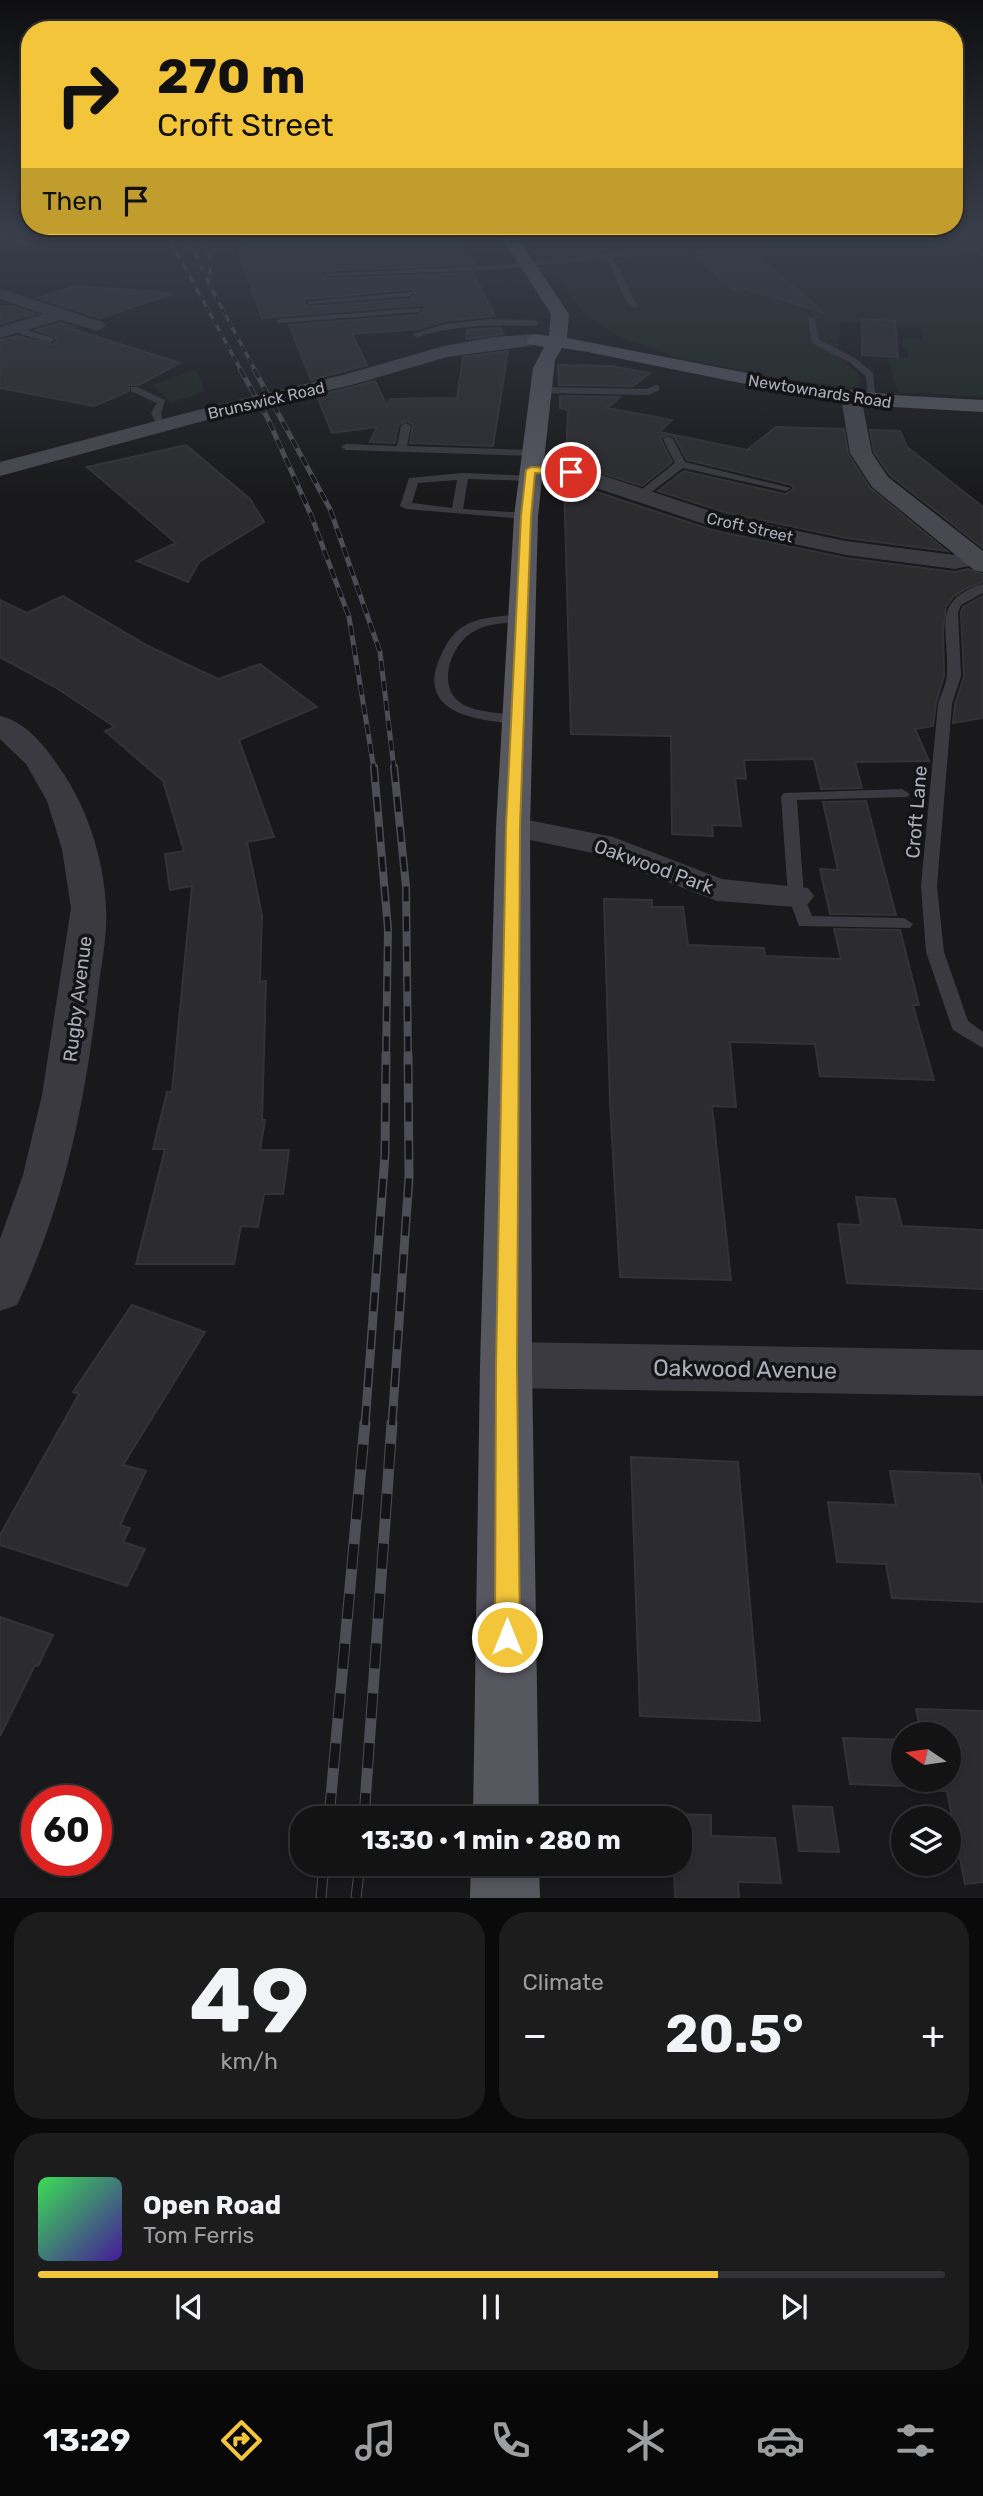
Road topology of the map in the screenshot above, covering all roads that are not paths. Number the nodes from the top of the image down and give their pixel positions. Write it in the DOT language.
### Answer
graph roads {
  1 [pos="37,322"];
  2 [pos="81,322"];
  3 [pos="419,322"];
  4 [pos="533,322"];
  5 [pos="556,322"];
  6 [pos="577,322"];
  7 [pos="811,322"];
  8 [pos="97,326"];
  9 [pos="7,331"];
  10 [pos="50,340"];
  11 [pos="543,350"];
  12 [pos="621,353"];
  13 [pos="656,388"];
  14 [pos="134,389"];
  15 [pos="862,399"];
  16 [pos="983,406"];
  17 [pos="161,426"];
  18 [pos="406,426"];
  19 [pos="668,439"];
  20 [pos="346,447"];
  21 [pos="402,447"];
  22 [pos="681,464"];
  23 [pos="0,469"];
  24 [pos="463,476"];
  25 [pos="531,479"];
  26 [pos="786,488"];
  27 [pos="641,495"];
  28 [pos="457,512"];
  29 [pos="979,561"];
  30 [pos="983,588"];
  31 [pos="522,617"];
  32 [pos="518,720"];
  33 [pos="3,731"];
  34 [pos="902,794"];
  35 [pos="513,827"];
  36 [pos="796,896"];
  37 [pos="904,924"];
  38 [pos="983,1041"];
  39 [pos="0,1290"];
  40 [pos="506,1365"];
  41 [pos="983,1373"];
  42 [pos="506,1806"];
  43 [pos="505,1876"];
  44 [pos="505,1898"];
  1 -- 9 [label="street"];
  2 -- 8 [label="street"];
  3 -- 11 [label="lane"];
  4 -- 11 [label="main road"];
  5 -- 11 [label="main road"];
  6 -- 12 [label="main road"];
  7 -- 15 [label="lane"];
  9 -- 10 [label="lane"];
  11 -- 12 [label="main road, Newtownards Road"];
  11 -- 13 [label="lane"];
  11 -- 17 [label="main road, Brunswick Road"];
  11 -- 25 [label="main road"];
  12 -- 15 [label="main road, Newtownards Road"];
  14 -- 17 [label="lane"];
  15 -- 16 [label="main road, Newtownards Road"];
  15 -- 29 [label="main road"];
  17 -- 23 [label="main road, Brunswick Road"];
  18 -- 21 [label="lane"];
  19 -- 22 [label="lane"];
  20 -- 21 [label="lane"];
  21 -- 25 [label="lane"];
  22 -- 26 [label="lane"];
  22 -- 27 [label="lane"];
  24 -- 25 [label="lane"];
  24 -- 28 [label="lane"];
  24 -- 28 [label="lane"];
  25 -- 27 [label="street, Croft Street"];
  25 -- 28 [label="lane"];
  25 -- 31 [label="main road"];
  27 -- 29 [label="street, Croft Street"];
  30 -- 38 [label="lane, Croft Lane"];
  31 -- 32 [label="main road"];
  31 -- 32 [label="lane"];
  32 -- 35 [label="main road"];
  33 -- 39 [label="street, Rugby Avenue"];
  34 -- 36 [label="lane"];
  35 -- 36 [label="street, Oakwood Park"];
  35 -- 40 [label="main road"];
  36 -- 37 [label="lane"];
  40 -- 41 [label="street, Oakwood Avenue"];
  40 -- 42 [label="main road"];
  43 -- 44 [label="main road"];
}
